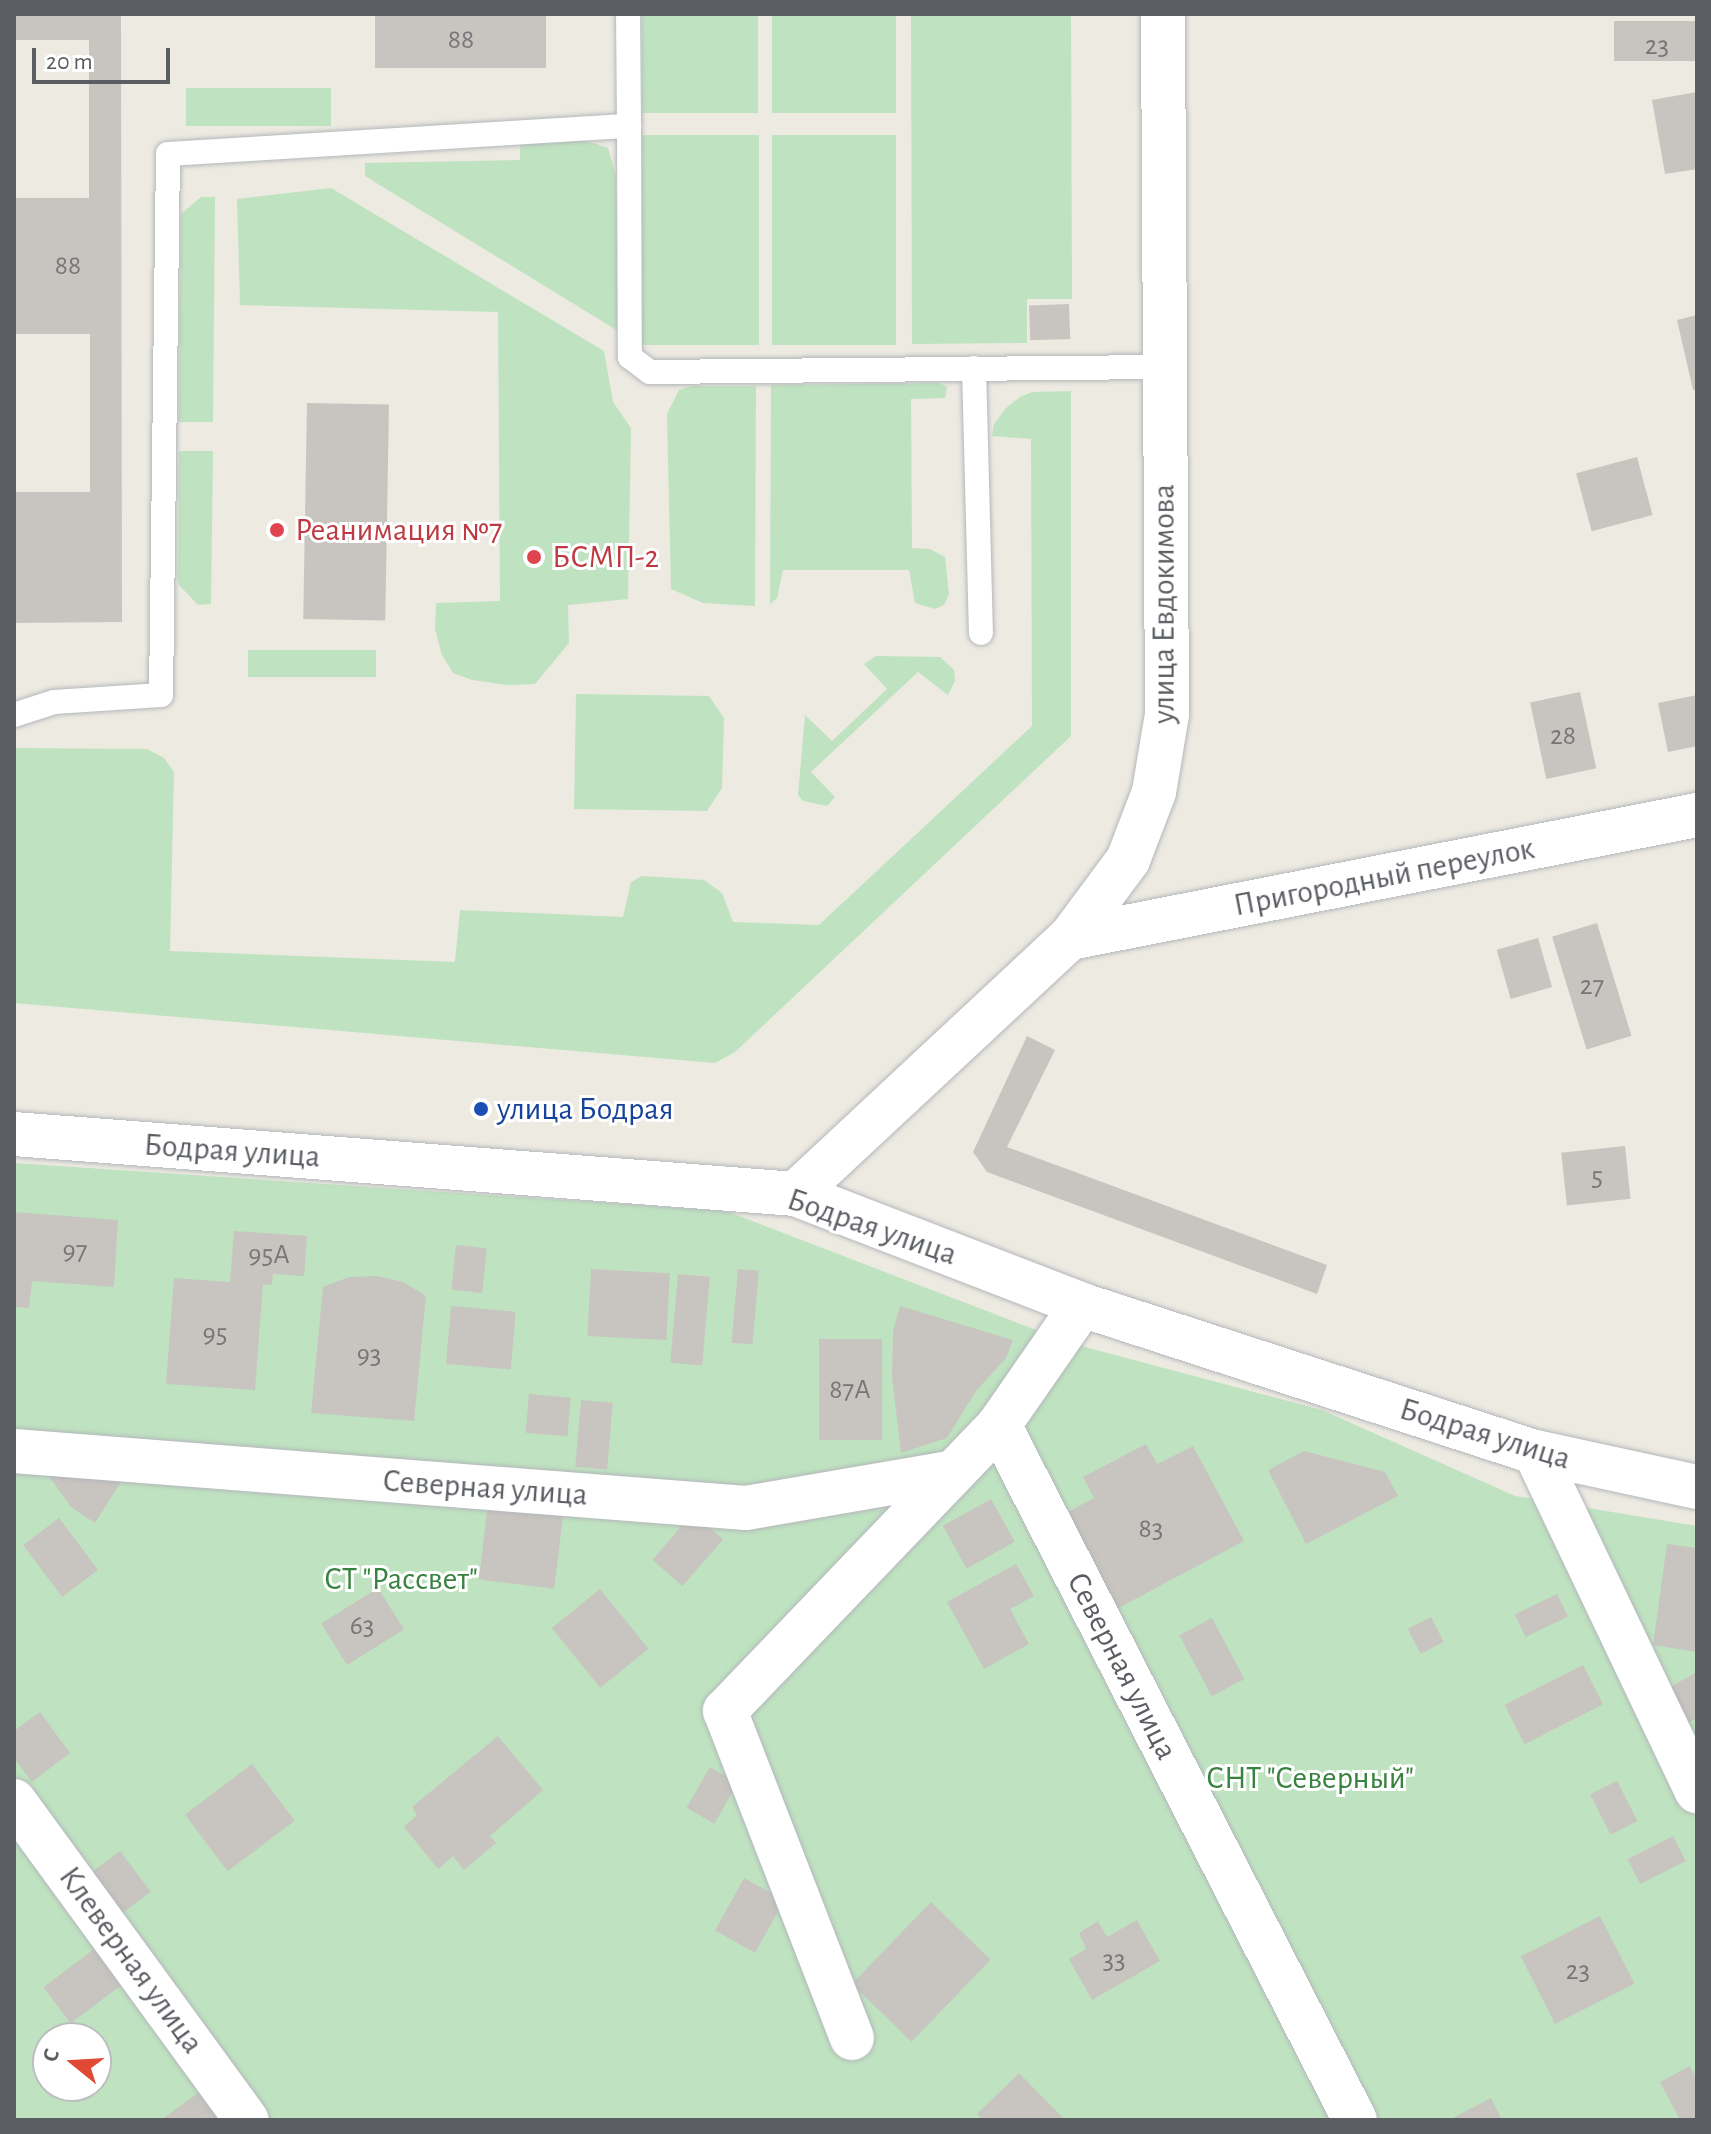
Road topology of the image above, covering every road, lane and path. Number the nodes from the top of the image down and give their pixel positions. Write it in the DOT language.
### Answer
graph roads {
  1 [pos="628,14"];
  2 [pos="1163,14"];
  3 [pos="629,126"];
  4 [pos="1164,367"];
  5 [pos="974,368"];
  6 [pos="981,633"];
  7 [pos="14,715"];
  8 [pos="1697,815"];
  9 [pos="1070,938"];
  10 [pos="14,1134"];
  11 [pos="795,1194"];
  12 [pos="1082,1305"];
  13 [pos="999,1425"];
  14 [pos="14,1451"];
  15 [pos="1535,1452"];
  16 [pos="954,1472"];
  17 [pos="1697,1487"];
  18 [pos="1697,1791"];
  19 [pos="14,1801"];
  20 [pos="852,2038"];
  21 [pos="247,2120"];
  22 [pos="1355,2120"];
  1 -- 3 [label="lane"];
  2 -- 4 [label="street, улица Евдокимова"];
  3 -- 5 [label="lane"];
  3 -- 7 [label="lane"];
  4 -- 5 [label="lane"];
  4 -- 9 [label="street, улица Евдокимова"];
  5 -- 6 [label="lane"];
  8 -- 9 [label="street, Пригородный переулок"];
  9 -- 11 [label="street, улица Евдокимова"];
  10 -- 11 [label="street, Бодрая улица"];
  11 -- 12 [label="street, Бодрая улица"];
  12 -- 13 [label="street"];
  12 -- 15 [label="street, Бодрая улица"];
  13 -- 16 [label="street"];
  13 -- 22 [label="street, Северная улица"];
  14 -- 16 [label="street, Северная улица"];
  15 -- 17 [label="street, Бодрая улица"];
  15 -- 18 [label="street"];
  16 -- 20 [label="street"];
  19 -- 21 [label="street, Клеверная улица"];
}
